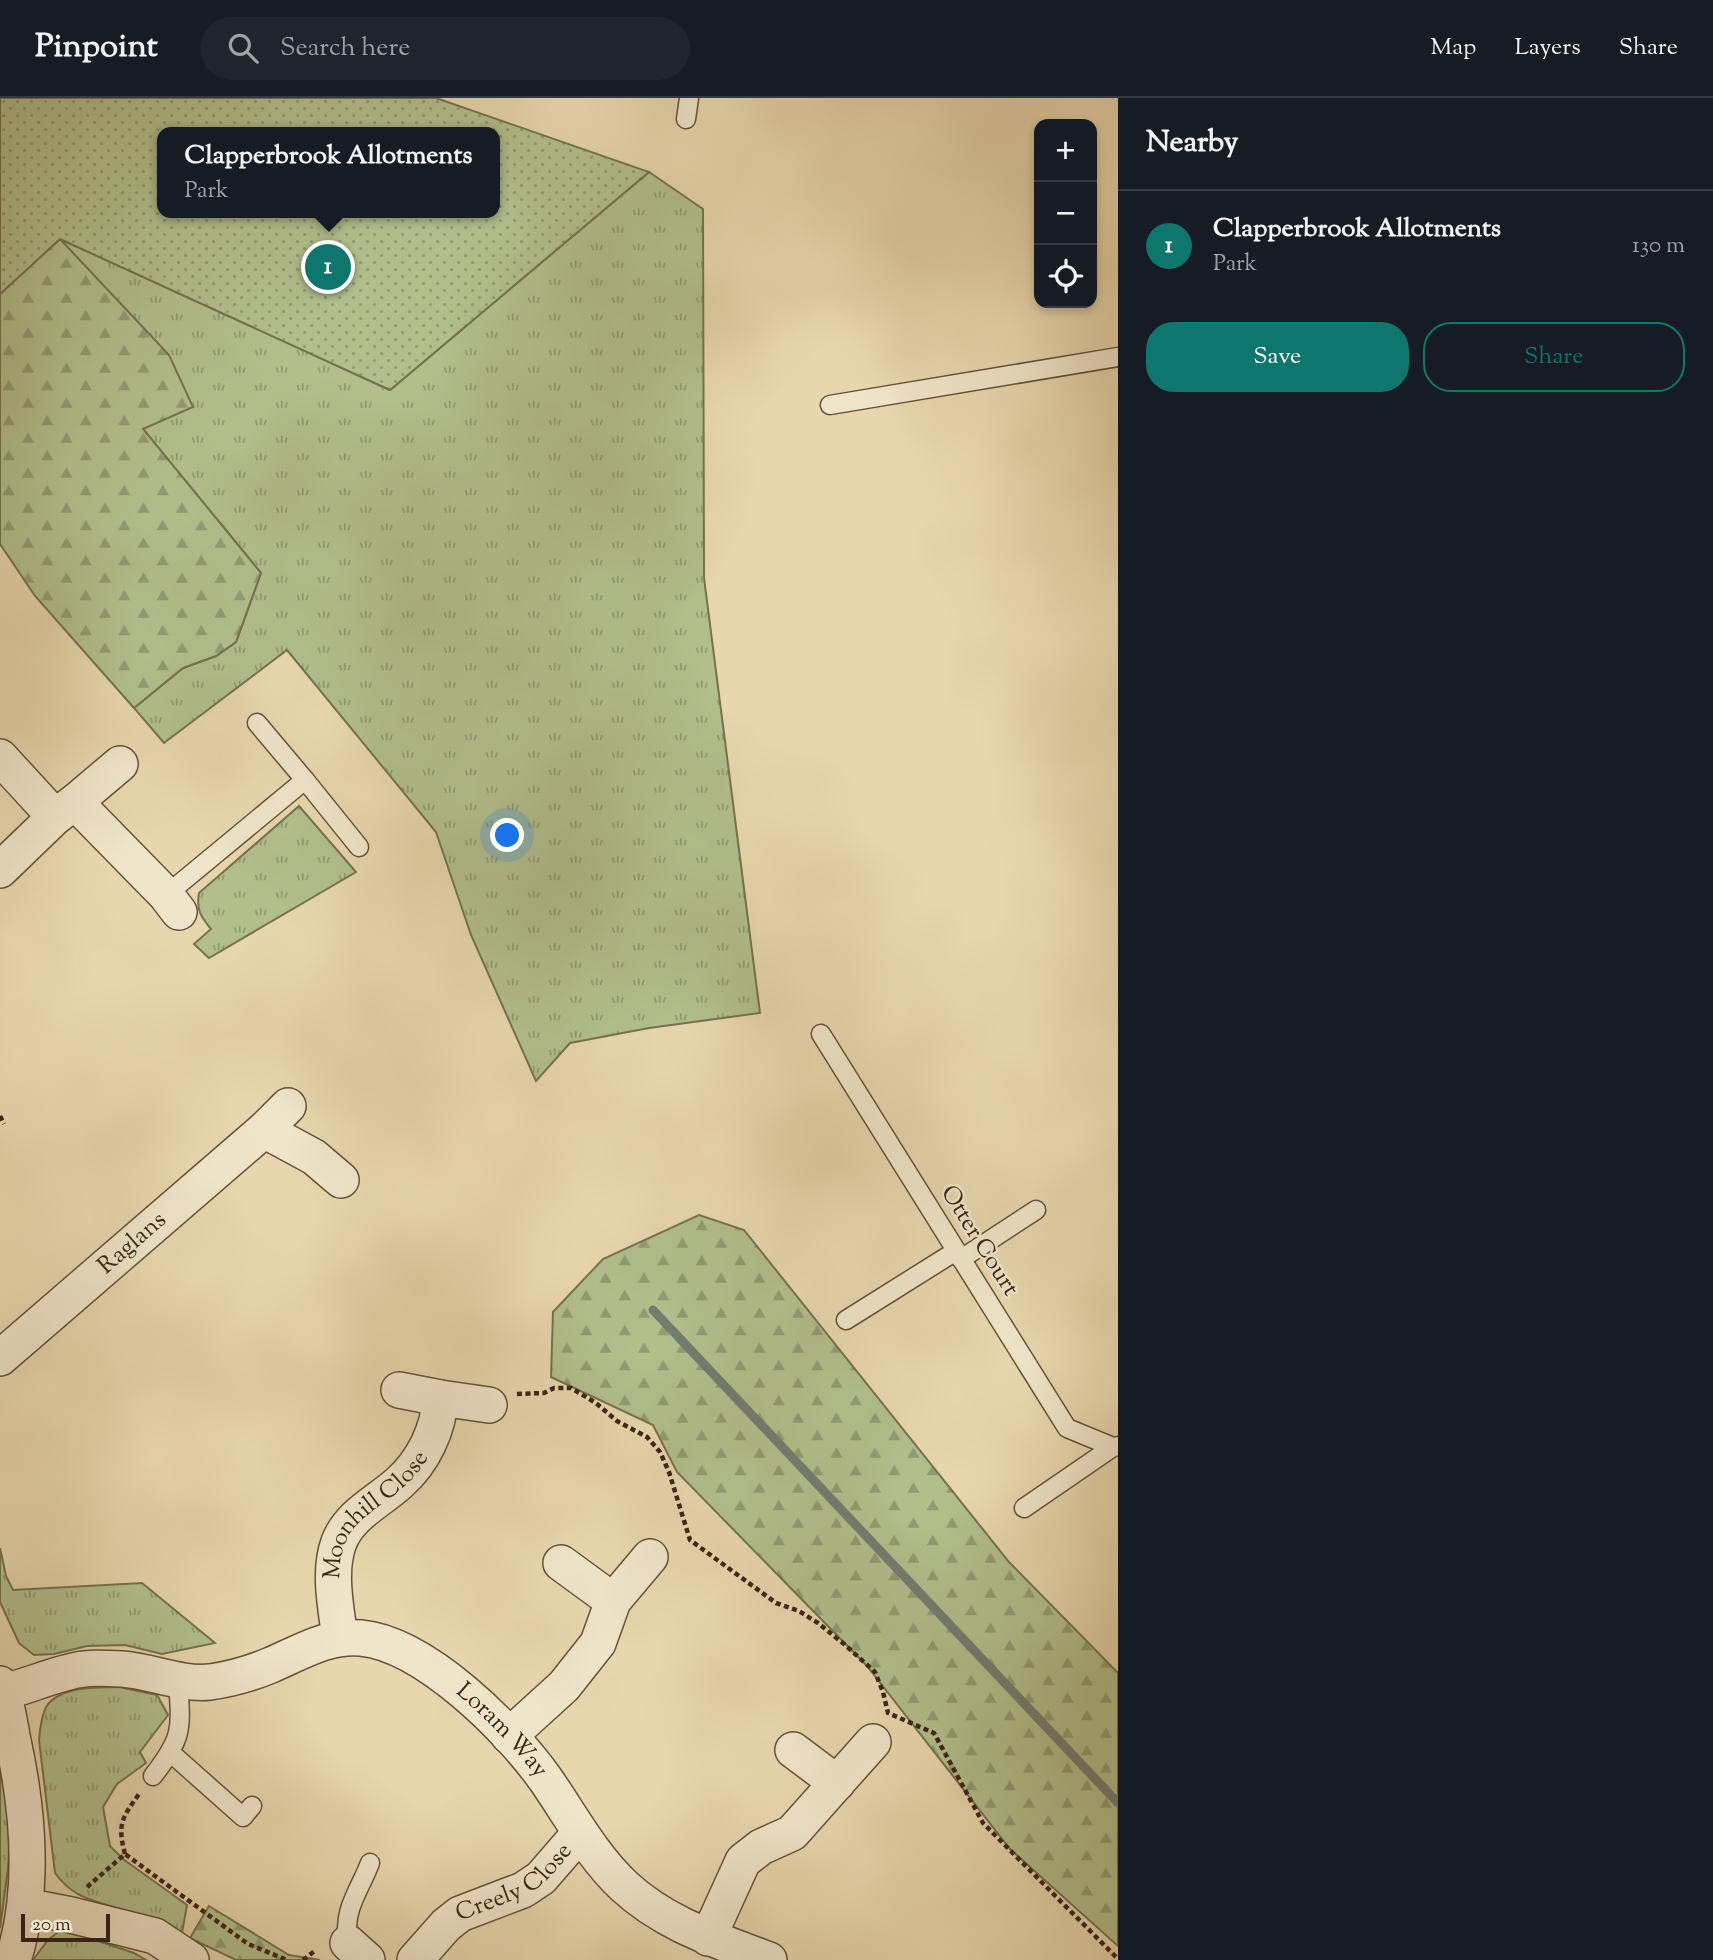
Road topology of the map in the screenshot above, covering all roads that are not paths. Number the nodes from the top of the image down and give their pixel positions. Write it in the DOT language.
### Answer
graph roads {
  1 [pos="689,98"];
  2 [pos="686,119"];
  3 [pos="1118,357"];
  4 [pos="830,405"];
  5 [pos="257,723"];
  6 [pos="0,757"];
  7 [pos="120,764"];
  8 [pos="305,780"];
  9 [pos="65,810"];
  10 [pos="359,847"];
  11 [pos="0,870"];
  12 [pos="173,903"];
  13 [pos="821,1034"];
  14 [pos="341,1180"];
  15 [pos="1036,1210"];
  16 [pos="959,1255"];
  17 [pos="846,1320"];
  18 [pos="0,1358"];
  19 [pos="399,1390"];
  20 [pos="440,1398"];
  21 [pos="489,1405"];
  22 [pos="1116,1446"];
  23 [pos="1024,1508"];
  24 [pos="650,1557"];
  25 [pos="561,1563"];
  26 [pos="612,1601"];
  27 [pos="340,1638"];
  28 [pos="178,1680"];
  29 [pos="2,1688"];
  30 [pos="509,1736"];
  31 [pos="873,1742"];
  32 [pos="793,1751"];
  33 [pos="171,1754"];
  34 [pos="153,1776"];
  35 [pos="837,1783"];
  36 [pos="252,1806"];
  37 [pos="580,1833"];
  38 [pos="370,1863"];
  39 [pos="24,1906"];
  40 [pos="708,1938"];
  41 [pos="358,1951"];
  42 [pos="13,1960"];
  43 [pos="191,1960"];
  44 [pos="415,1960"];
  45 [pos="769,1960"];
  1 -- 2 [label="lane"];
  3 -- 4 [label="lane"];
  5 -- 8 [label="lane"];
  6 -- 9 [label="street"];
  7 -- 9 [label="street"];
  8 -- 10 [label="lane"];
  8 -- 12 [label="lane"];
  9 -- 11 [label="street"];
  9 -- 12 [label="street"];
  13 -- 16 [label="lane, Otter Court"];
  14 -- 18 [label="street, Raglans"];
  15 -- 16 [label="lane"];
  16 -- 17 [label="lane"];
  16 -- 22 [label="lane, Otter Court"];
  19 -- 20 [label="street"];
  20 -- 21 [label="street"];
  20 -- 27 [label="street, Moonhill Close"];
  22 -- 23 [label="lane"];
  24 -- 26 [label="street"];
  25 -- 26 [label="street"];
  26 -- 30 [label="street"];
  27 -- 28 [label="street, Loram Way"];
  27 -- 30 [label="street, Loram Way"];
  28 -- 29 [label="street, Loram Way"];
  28 -- 33 [label="lane"];
  29 -- 39 [label="street"];
  30 -- 37 [label="street, Loram Way"];
  31 -- 35 [label="street"];
  32 -- 35 [label="street"];
  33 -- 34 [label="lane"];
  33 -- 36 [label="lane"];
  35 -- 40 [label="street"];
  37 -- 40 [label="street, Loram Way"];
  37 -- 44 [label="street, Creely Close"];
  38 -- 41 [label="lane"];
  39 -- 42 [label="street"];
  39 -- 43 [label="street"];
  40 -- 45 [label="street, Loram Way"];
}
